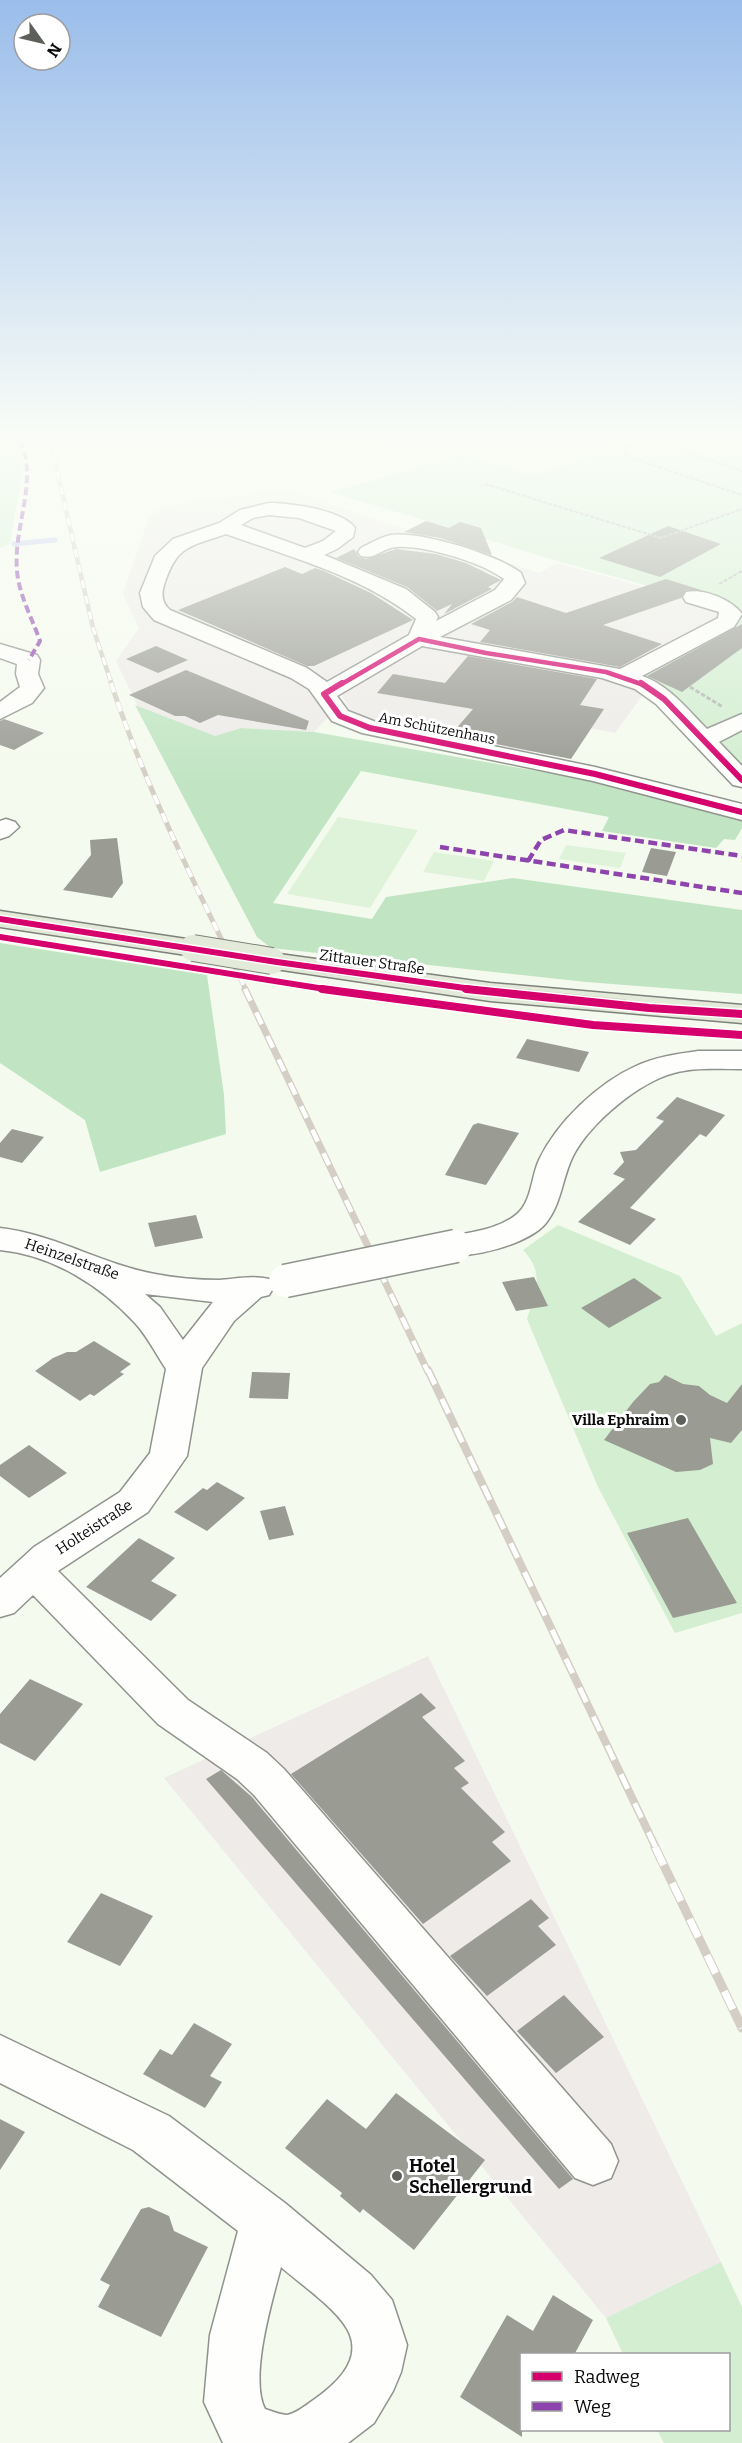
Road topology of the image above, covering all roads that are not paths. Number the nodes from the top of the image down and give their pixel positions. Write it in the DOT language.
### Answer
graph roads {
  1 [pos="166,554"];
  2 [pos="303,554"];
  3 [pos="460,554"];
  4 [pos="306,555"];
  5 [pos="694,597"];
  6 [pos="419,639"];
  7 [pos="0,651"];
  8 [pos="623,677"];
  9 [pos="324,694"];
  10 [pos="0,712"];
  11 [pos="733,714"];
  12 [pos="702,741"];
  13 [pos="742,780"];
  14 [pos="742,812"];
  15 [pos="0,919"];
  16 [pos="742,1014"];
  17 [pos="742,1060"];
  18 [pos="4,1234"];
  19 [pos="96,1270"];
  20 [pos="249,1289"];
  21 [pos="184,1368"];
  22 [pos="33,1570"];
  23 [pos="0,1602"];
  24 [pos="0,2058"];
  25 [pos="593,2161"];
  26 [pos="267,2221"];
  1 -- 9 [label="street, Am Schützenhaus"];
  2 -- 4 [label="street"];
  3 -- 6 [label="street"];
  4 -- 6 [label="street"];
  5 -- 8 [label="street"];
  6 -- 8 [label="street"];
  6 -- 9 [label="street"];
  7 -- 10 [label="street"];
  8 -- 12 [label="street"];
  9 -- 14 [label="street, Am Schützenhaus"];
  11 -- 12 [label="street"];
  12 -- 13 [label="street"];
  15 -- 16 [label="main road, Zittauer Straße, bridge"];
  17 -- 20 [label="street, Heinzelstraße, bridge"];
  18 -- 19 [label="street, Heinzelstraße"];
  19 -- 20 [label="street, Heinzelstraße"];
  19 -- 21 [label="street"];
  20 -- 21 [label="street, Holteistraße"];
  21 -- 22 [label="street, Holteistraße"];
  22 -- 23 [label="street, Holteistraße"];
  22 -- 25 [label="street"];
  24 -- 26 [label="street"];
}
